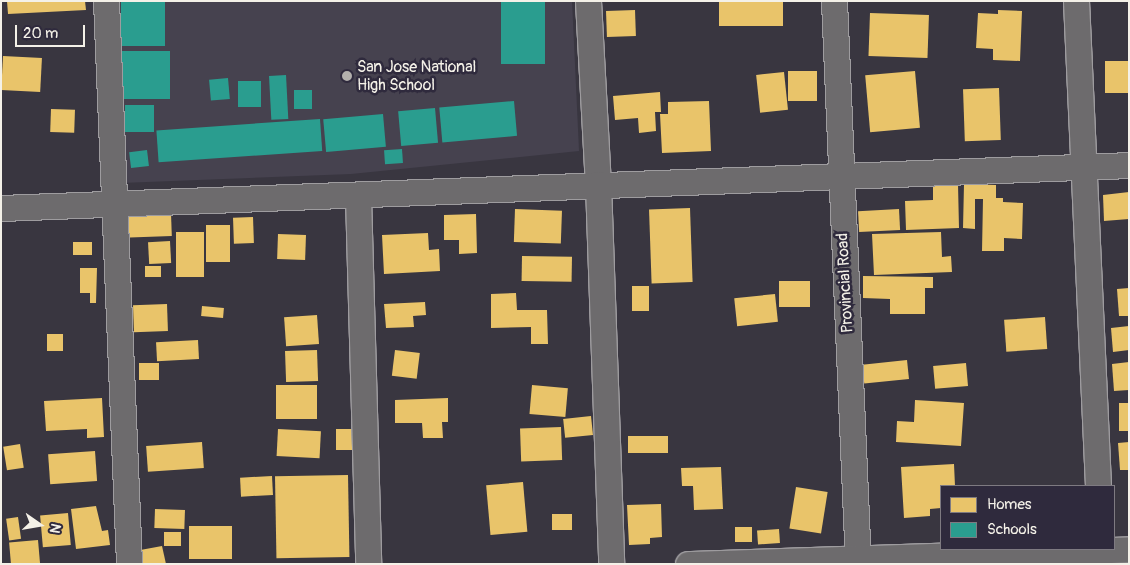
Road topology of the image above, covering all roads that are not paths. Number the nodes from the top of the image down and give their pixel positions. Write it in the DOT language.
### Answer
graph roads {
  1 [pos="106,1"];
  2 [pos="588,1"];
  3 [pos="834,1"];
  4 [pos="1076,1"];
  5 [pos="1129,165"];
  6 [pos="1085,168"];
  7 [pos="840,175"];
  8 [pos="598,184"];
  9 [pos="358,196"];
  10 [pos="113,202"];
  11 [pos="1,208"];
  12 [pos="1098,485"];
  13 [pos="1129,549"];
  14 [pos="1101,555"];
  15 [pos="858,561"];
  16 [pos="129,564"];
  17 [pos="368,564"];
  18 [pos="611,564"];
  19 [pos="688,564"];
  1 -- 10 [label="street"];
  2 -- 8 [label="street"];
  3 -- 7 [label="street, Provincial Road"];
  4 -- 6 [label="street"];
  5 -- 6 [label="street"];
  6 -- 7 [label="street"];
  6 -- 12 [label="street"];
  7 -- 8 [label="street"];
  7 -- 15 [label="street, Provincial Road"];
  8 -- 9 [label="street"];
  8 -- 18 [label="street"];
  9 -- 10 [label="street"];
  9 -- 17 [label="street"];
  10 -- 11 [label="street"];
  10 -- 16 [label="street"];
  13 -- 14 [label="street"];
  14 -- 15 [label="street"];
  15 -- 19 [label="street"];
}
